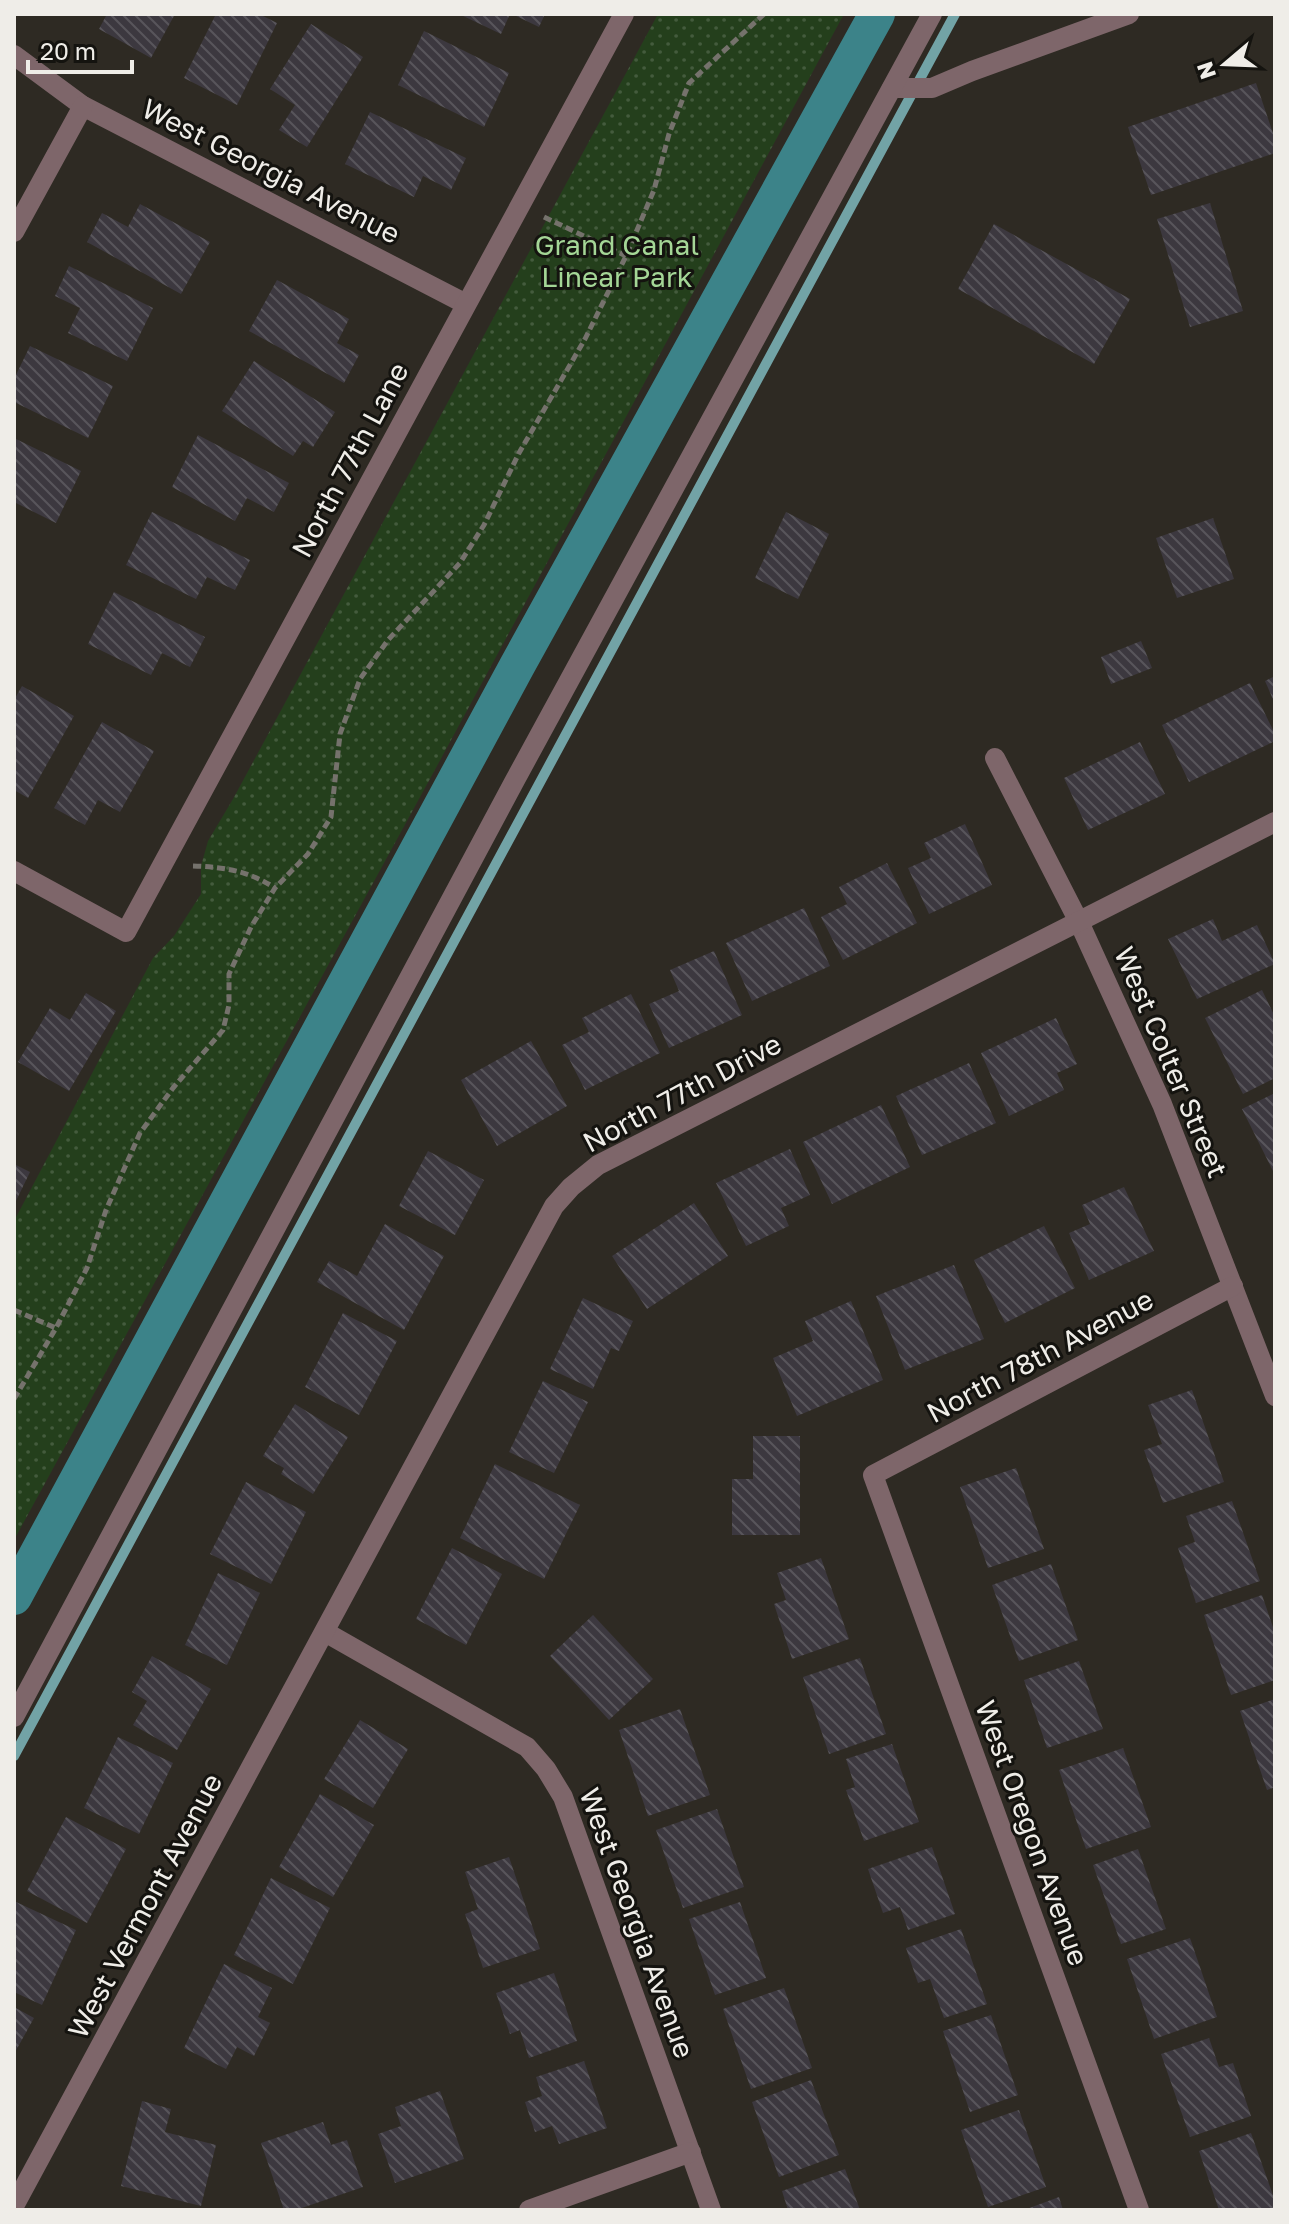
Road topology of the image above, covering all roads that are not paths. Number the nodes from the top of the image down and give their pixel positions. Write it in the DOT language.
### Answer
graph roads {
  1 [pos="624,14"];
  2 [pos="932,14"];
  3 [pos="1129,14"];
  4 [pos="14,55"];
  5 [pos="899,88"];
  6 [pos="83,106"];
  7 [pos="14,232"];
  8 [pos="466,304"];
  9 [pos="995,758"];
  10 [pos="1275,822"];
  11 [pos="14,871"];
  12 [pos="1079,922"];
  13 [pos="1233,1286"];
  14 [pos="1275,1396"];
  15 [pos="873,1475"];
  16 [pos="325,1632"];
  17 [pos="14,1717"];
  18 [pos="691,2152"];
  19 [pos="14,2206"];
  20 [pos="529,2210"];
  21 [pos="711,2210"];
  22 [pos="1139,2210"];
  1 -- 8 [label="street, North 77th Lane"];
  2 -- 5 [label="street"];
  3 -- 5 [label="street"];
  4 -- 6 [label="street, West Georgia Avenue"];
  5 -- 17 [label="street"];
  6 -- 7 [label="street"];
  6 -- 8 [label="street, West Georgia Avenue"];
  8 -- 11 [label="street, North 77th Lane"];
  9 -- 12 [label="street, West Colter Street"];
  10 -- 12 [label="street, North 77th Drive"];
  12 -- 13 [label="street, West Colter Street"];
  12 -- 16 [label="street, North 77th Drive"];
  13 -- 14 [label="street, West Colter Street"];
  13 -- 15 [label="street, North 78th Avenue"];
  15 -- 22 [label="street, West Oregon Avenue"];
  16 -- 18 [label="street, West Georgia Avenue"];
  16 -- 19 [label="street, West Vermont Avenue"];
  18 -- 20 [label="street"];
  18 -- 21 [label="street, West Georgia Avenue"];
}
